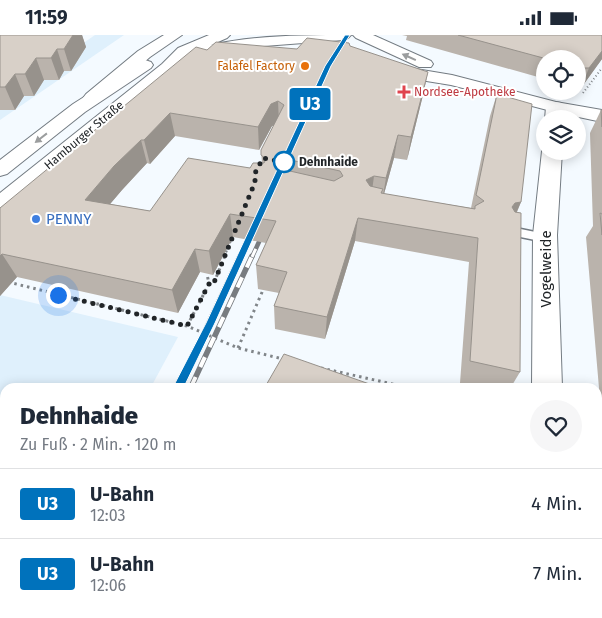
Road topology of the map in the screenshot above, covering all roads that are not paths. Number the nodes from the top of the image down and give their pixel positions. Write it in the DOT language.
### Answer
graph roads {
  1 [pos="174,35"];
  2 [pos="199,35"];
  3 [pos="222,35"];
  4 [pos="343,35"];
  5 [pos="361,35"];
  6 [pos="307,36"];
  7 [pos="346,52"];
  8 [pos="380,63"];
  9 [pos="168,67"];
  10 [pos="452,80"];
  11 [pos="79,108"];
  12 [pos="553,110"];
  13 [pos="586,114"];
  14 [pos="602,116"];
  15 [pos="551,160"];
  16 [pos="0,170"];
  17 [pos="0,204"];
  18 [pos="511,231"];
  19 [pos="545,237"];
  20 [pos="547,383"];
  1 -- 11 [label="main road, Hamburger Straße"];
  2 -- 11 [label="main road, Hamburger Straße"];
  3 -- 9 [label="main road, Hamburger Straße"];
  4 -- 6 [label="main road, Hamburger Straße"];
  10 -- 5 [label="main road, one-way"];
  6 -- 7 [label="main road"];
  6 -- 9 [label="main road, Hamburger Straße"];
  8 -- 10 [label="main road"];
  9 -- 17 [label="main road, Hamburger Straße"];
  10 -- 12 [label="main road"];
  11 -- 16 [label="main road, Hamburger Straße, one-way"];
  13 -- 14 [label="main road"];
  15 -- 19 [label="main road, Vogelweide"];
  18 -- 19 [label="lane"];
  19 -- 20 [label="main road, Vogelweide"];
}
